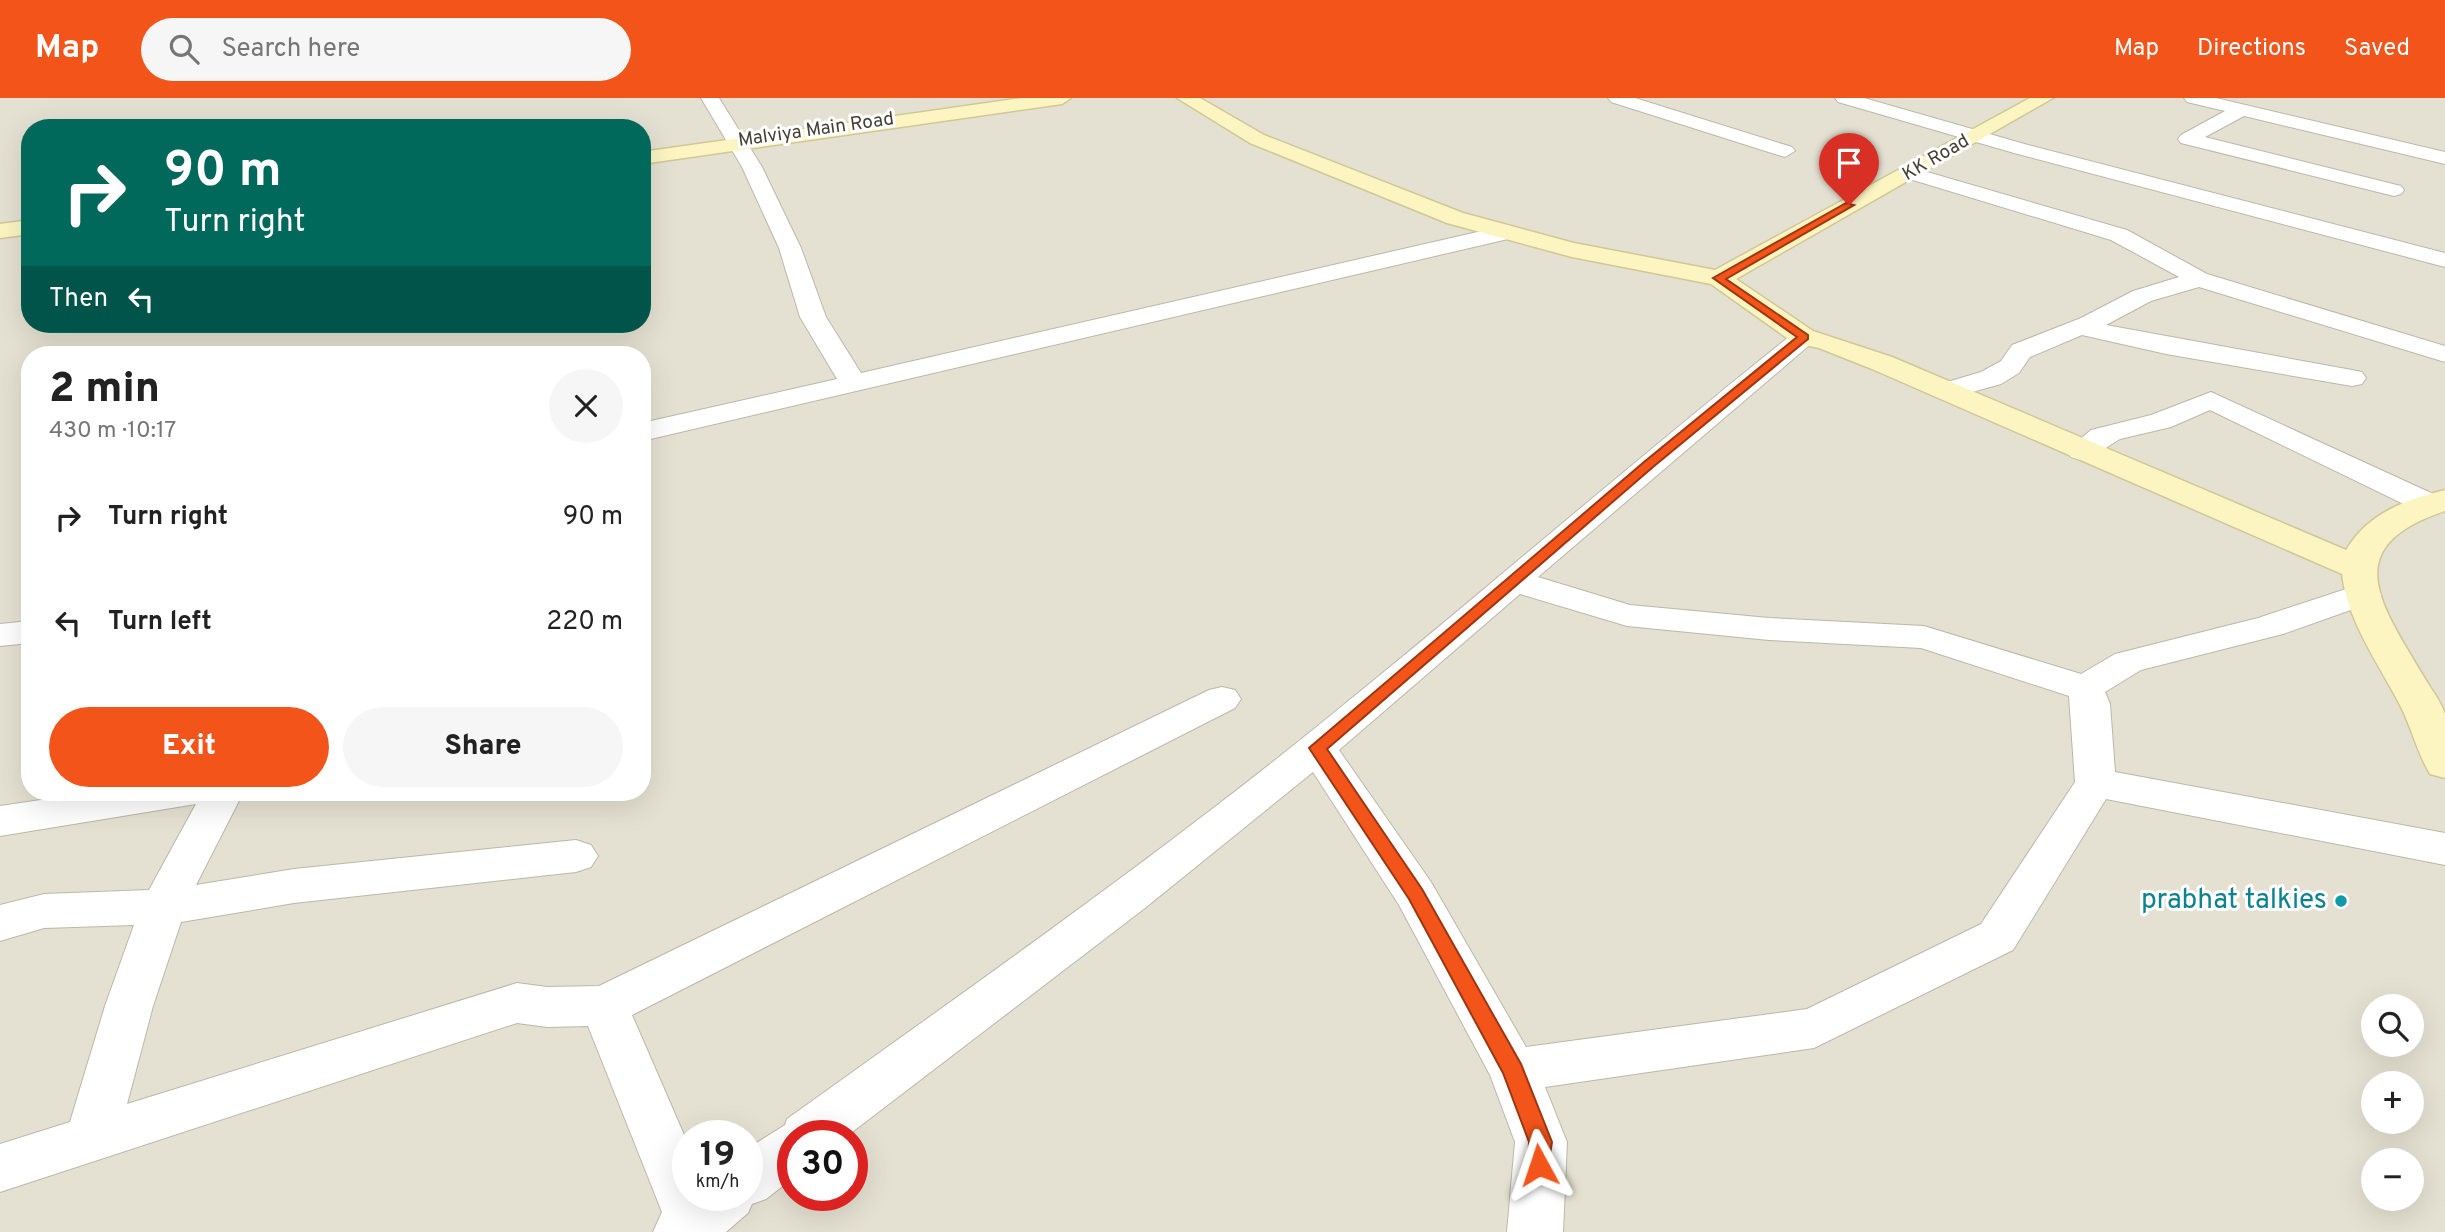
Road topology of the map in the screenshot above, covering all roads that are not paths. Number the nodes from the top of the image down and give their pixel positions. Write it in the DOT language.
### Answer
graph roads {
  1 [pos="710,98"];
  2 [pos="1031,98"];
  3 [pos="1062,98"];
  4 [pos="1186,98"];
  5 [pos="1617,98"];
  6 [pos="1844,98"];
  7 [pos="2193,98"];
  8 [pos="2034,99"];
  9 [pos="998,105"];
  10 [pos="2241,110"];
  11 [pos="1974,136"];
  12 [pos="736,144"];
  13 [pos="1785,151"];
  14 [pos="651,155"];
  15 [pos="2445,158"];
  16 [pos="2445,167"];
  17 [pos="1910,173"];
  18 [pos="2355,216"];
  19 [pos="21,220"];
  20 [pos="0,222"];
  21 [pos="21,228"];
  22 [pos="2330,228"];
  23 [pos="0,230"];
  24 [pos="1508,232"];
  25 [pos="2445,260"];
  26 [pos="1719,278"];
  27 [pos="2199,279"];
  28 [pos="2080,327"];
  29 [pos="1804,337"];
  30 [pos="2445,354"];
  31 [pos="2352,379"];
  32 [pos="854,384"];
  33 [pos="1947,391"];
  34 [pos="651,430"];
  35 [pos="2081,451"];
  36 [pos="2438,502"];
  37 [pos="1514,581"];
  38 [pos="2361,581"];
  39 [pos="2085,688"];
  40 [pos="1222,699"];
  41 [pos="1317,748"];
  42 [pos="2445,764"];
  43 [pos="2095,783"];
  44 [pos="131,801"];
  45 [pos="218,801"];
  46 [pos="0,821"];
  47 [pos="2445,849"];
  48 [pos="576,856"];
  49 [pos="166,907"];
  50 [pos="0,923"];
  51 [pos="604,1006"];
  52 [pos="1513,1070"];
  53 [pos="828,1120"];
  54 [pos="91,1141"];
  55 [pos="777,1158"];
  56 [pos="0,1168"];
  57 [pos="763,1169"];
  58 [pos="700,1220"];
  59 [pos="1535,1232"];
  1 -- 12 [label="street"];
  2 -- 9 [label="street"];
  3 -- 9 [label="street"];
  4 -- 24 [label="street"];
  5 -- 13 [label="street"];
  6 -- 11 [label="street"];
  7 -- 10 [label="street"];
  8 -- 11 [label="street, KK Road"];
  9 -- 12 [label="street"];
  10 -- 15 [label="street"];
  10 -- 16 [label="street"];
  11 -- 17 [label="street, KK Road"];
  11 -- 22 [label="street"];
  12 -- 14 [label="street"];
  12 -- 32 [label="street"];
  17 -- 26 [label="street, KK Road"];
  17 -- 27 [label="street"];
  18 -- 22 [label="street"];
  19 -- 20 [label="street"];
  21 -- 23 [label="street"];
  22 -- 25 [label="street"];
  24 -- 26 [label="street"];
  24 -- 32 [label="street"];
  26 -- 29 [label="street"];
  27 -- 28 [label="street"];
  27 -- 30 [label="street"];
  28 -- 31 [label="street"];
  28 -- 33 [label="street"];
  29 -- 33 [label="street"];
  29 -- 37 [label="street"];
  32 -- 34 [label="street"];
  33 -- 35 [label="street"];
  35 -- 36 [label="street"];
  35 -- 38 [label="street"];
  36 -- 38 [label="street"];
  37 -- 39 [label="street"];
  37 -- 41 [label="street"];
  38 -- 39 [label="street"];
  38 -- 42 [label="street"];
  39 -- 43 [label="street"];
  40 -- 51 [label="street"];
  41 -- 52 [label="street"];
  41 -- 53 [label="street"];
  43 -- 47 [label="street"];
  43 -- 52 [label="street"];
  44 -- 46 [label="street"];
  45 -- 49 [label="street"];
  48 -- 49 [label="street"];
  49 -- 50 [label="street"];
  49 -- 54 [label="street"];
  51 -- 54 [label="street"];
  51 -- 58 [label="street"];
  52 -- 59 [label="street"];
  54 -- 56 [label="street"];
  55 -- 57 [label="street"];
}
